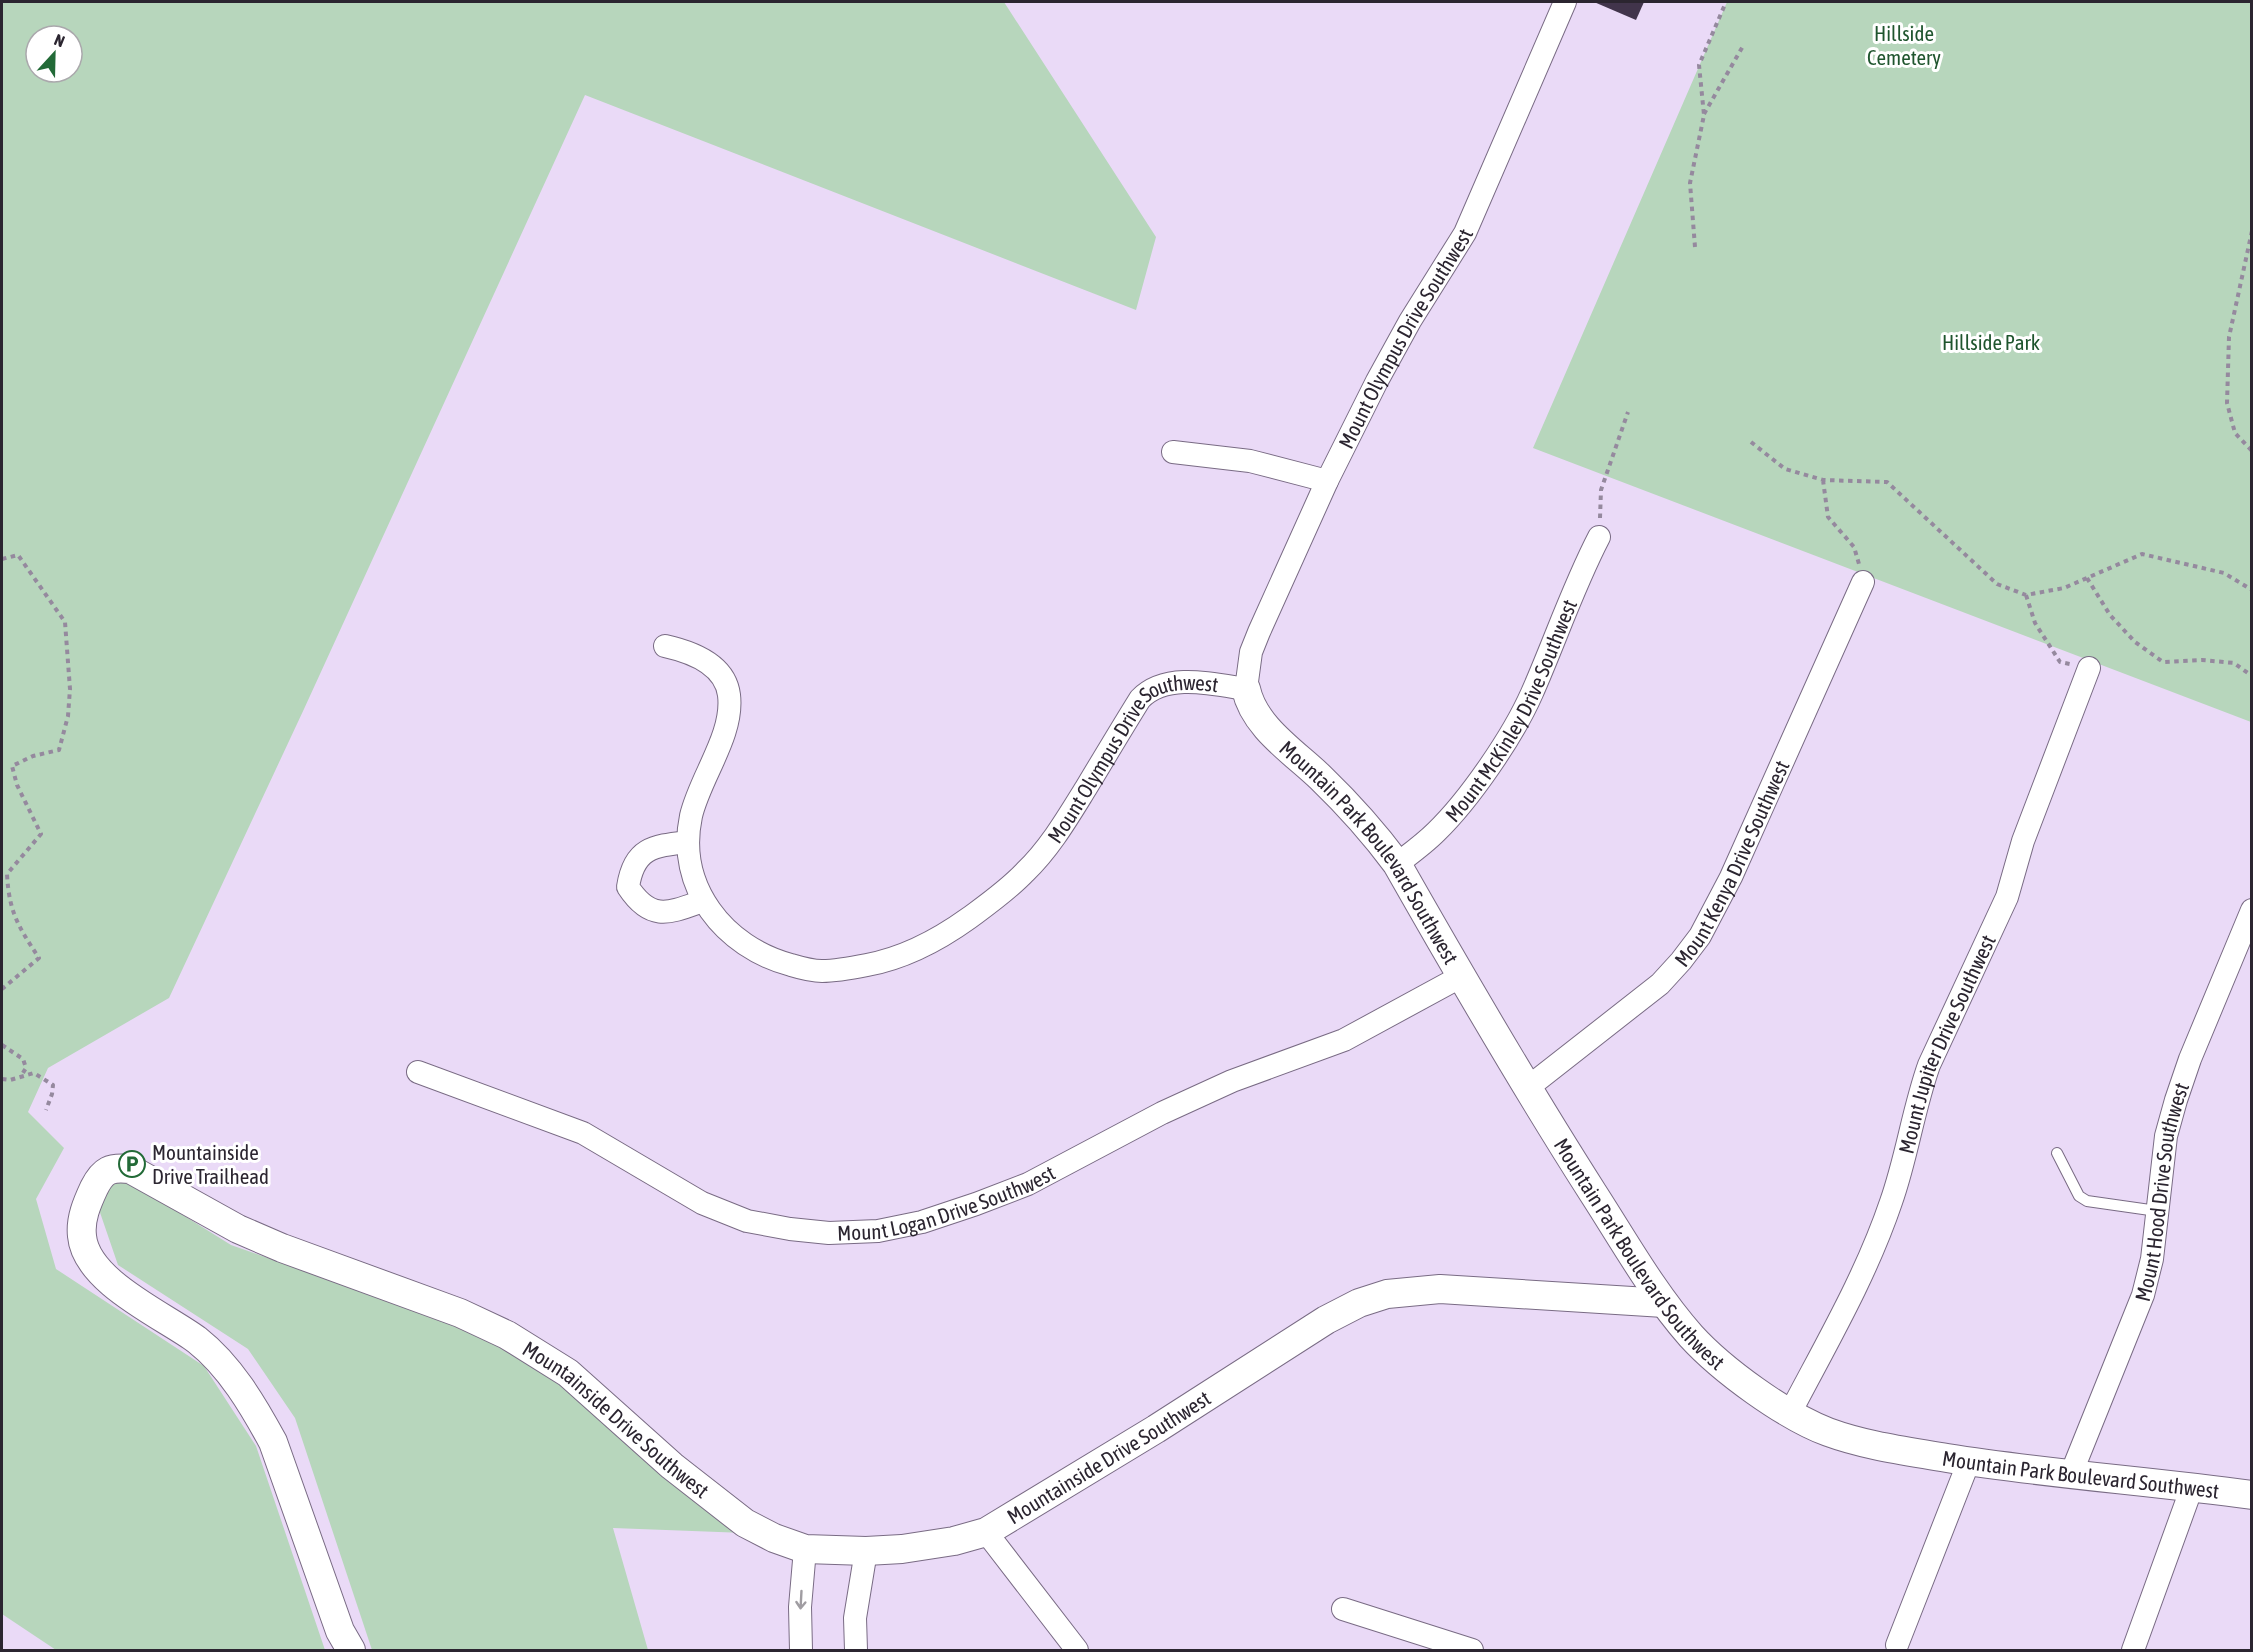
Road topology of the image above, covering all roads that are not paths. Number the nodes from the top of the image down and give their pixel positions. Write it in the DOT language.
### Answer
graph roads {
  1 [pos="1565,2"];
  2 [pos="1173,452"];
  3 [pos="1327,481"];
  4 [pos="1599,537"];
  5 [pos="1863,582"];
  6 [pos="665,646"];
  7 [pos="2089,668"];
  8 [pos="1246,688"];
  9 [pos="687,842"];
  10 [pos="1397,864"];
  11 [pos="704,901"];
  12 [pos="2252,910"];
  13 [pos="1461,976"];
  14 [pos="418,1072"];
  15 [pos="1526,1089"];
  16 [pos="2057,1154"];
  17 [pos="2157,1211"];
  18 [pos="1664,1303"];
  19 [pos="1790,1413"];
  20 [pos="1969,1461"];
  21 [pos="2071,1474"];
  22 [pos="2192,1487"];
  23 [pos="2252,1495"];
  24 [pos="986,1532"];
  25 [pos="804,1549"];
  26 [pos="866,1551"];
  27 [pos="1343,1609"];
  28 [pos="1897,1646"];
  29 [pos="351,1650"];
  30 [pos="801,1650"];
  31 [pos="856,1650"];
  32 [pos="1077,1650"];
  33 [pos="1472,1650"];
  34 [pos="2133,1650"];
  1 -- 3 [label="street, Mount Olympus Drive Southwest"];
  2 -- 3 [label="street"];
  3 -- 8 [label="street, Mount Olympus Drive Southwest"];
  4 -- 10 [label="street, Mount McKinley Drive Southwest"];
  5 -- 15 [label="street, Mount Kenya Drive Southwest"];
  6 -- 9 [label="street, Mount Olympus Drive Southwest"];
  7 -- 19 [label="street, Mount Jupiter Drive Southwest"];
  8 -- 10 [label="street, Mountain Park Boulevard Southwest"];
  8 -- 11 [label="street, Mount Olympus Drive Southwest"];
  9 -- 11 [label="street, Mount Olympus Drive Southwest"];
  9 -- 11 [label="street"];
  10 -- 13 [label="street, Mountain Park Boulevard Southwest"];
  12 -- 17 [label="street, Mount Hood Drive Southwest"];
  13 -- 14 [label="street, Mount Logan Drive Southwest"];
  13 -- 15 [label="street, Mountain Park Boulevard Southwest"];
  15 -- 18 [label="street, Mountain Park Boulevard Southwest"];
  16 -- 17 [label="lane"];
  17 -- 21 [label="street, Mount Hood Drive Southwest"];
  18 -- 19 [label="street, Mountain Park Boulevard Southwest"];
  18 -- 24 [label="street, Mountainside Drive Southwest"];
  19 -- 20 [label="street, Mountain Park Boulevard Southwest"];
  20 -- 21 [label="street, Mountain Park Boulevard Southwest"];
  20 -- 28 [label="street"];
  21 -- 22 [label="street, Mountain Park Boulevard Southwest"];
  22 -- 23 [label="street, Mountain Park Boulevard Southwest"];
  22 -- 34 [label="street"];
  24 -- 26 [label="street, Mountainside Drive Southwest"];
  24 -- 32 [label="street"];
  25 -- 26 [label="street, Mountainside Drive Southwest"];
  25 -- 29 [label="street, Mountainside Drive Southwest"];
  25 -- 30 [label="street, one-way"];
  26 -- 31 [label="street"];
  27 -- 33 [label="street"];
}
